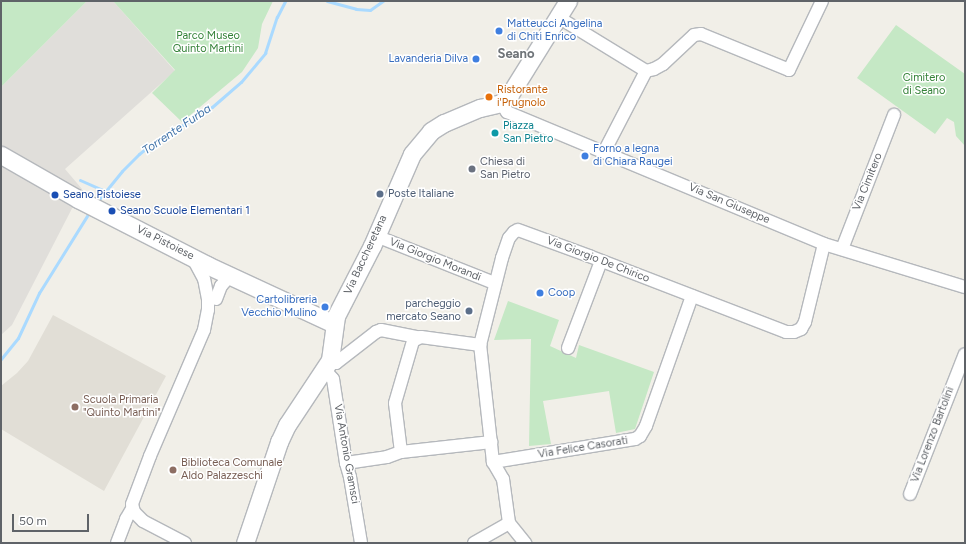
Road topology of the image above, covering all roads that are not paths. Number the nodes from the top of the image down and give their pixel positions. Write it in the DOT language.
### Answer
graph roads {
  1 [pos="568,1"];
  2 [pos="822,1"];
  3 [pos="558,17"];
  4 [pos="646,71"];
  5 [pos="503,106"];
  6 [pos="894,115"];
  7 [pos="604,152"];
  8 [pos="1,155"];
  9 [pos="376,236"];
  10 [pos="824,244"];
  11 [pos="842,249"];
  12 [pos="200,261"];
  13 [pos="601,261"];
  14 [pos="230,276"];
  15 [pos="494,283"];
  16 [pos="965,287"];
  17 [pos="692,296"];
  18 [pos="216,300"];
  19 [pos="334,324"];
  20 [pos="204,330"];
  21 [pos="416,339"];
  22 [pos="480,345"];
  23 [pos="568,348"];
  24 [pos="965,354"];
  25 [pos="326,365"];
  26 [pos="491,442"];
  27 [pos="401,452"];
  28 [pos="493,462"];
  29 [pos="346,464"];
  30 [pos="910,494"];
  31 [pos="135,513"];
  32 [pos="509,523"];
  33 [pos="117,543"];
  34 [pos="185,543"];
  35 [pos="245,543"];
  36 [pos="361,543"];
  37 [pos="474,543"];
  38 [pos="525,543"];
  1 -- 3 [label="street"];
  2 -- 4 [label="street"];
  3 -- 4 [label="street"];
  3 -- 5 [label="street"];
  4 -- 7 [label="street"];
  5 -- 7 [label="street, Via San Giuseppe"];
  5 -- 9 [label="street, Via Baccheretana"];
  6 -- 11 [label="street, Via Cimitero"];
  7 -- 10 [label="street, Via San Giuseppe"];
  8 -- 12 [label="street, Via Pistoiese"];
  9 -- 15 [label="street, Via Giorgio Morandi"];
  9 -- 19 [label="street, Via Baccheretana"];
  10 -- 11 [label="street, Via San Giuseppe"];
  10 -- 17 [label="street, Via Giorgio De Chirico"];
  11 -- 16 [label="street, Via San Giuseppe"];
  12 -- 14 [label="street, Via Pistoiese"];
  12 -- 18 [label="street"];
  12 -- 20 [label="street"];
  13 -- 15 [label="street, Via Giorgio De Chirico"];
  13 -- 17 [label="street, Via Giorgio De Chirico"];
  13 -- 23 [label="street"];
  14 -- 18 [label="street"];
  14 -- 19 [label="street, Via Pistoiese"];
  15 -- 22 [label="street, Via Giorgio De Chirico"];
  17 -- 28 [label="street, Via Felice Casorati"];
  18 -- 20 [label="street"];
  19 -- 25 [label="street, Via Baccheretana"];
  20 -- 31 [label="street"];
  21 -- 22 [label="street"];
  21 -- 25 [label="street"];
  21 -- 27 [label="street"];
  22 -- 26 [label="street, Via Giorgio De Chirico"];
  24 -- 30 [label="street, Via Lorenzo Bartolini"];
  25 -- 29 [label="street, Via Antonio Gramsci"];
  25 -- 35 [label="street, Via Baccheretana"];
  26 -- 27 [label="street"];
  26 -- 28 [label="street"];
  27 -- 29 [label="street"];
  28 -- 32 [label="street"];
  29 -- 36 [label="street, Via Antonio Gramsci"];
  31 -- 33 [label="street"];
  31 -- 34 [label="street"];
  32 -- 37 [label="street"];
  32 -- 38 [label="street"];
}
